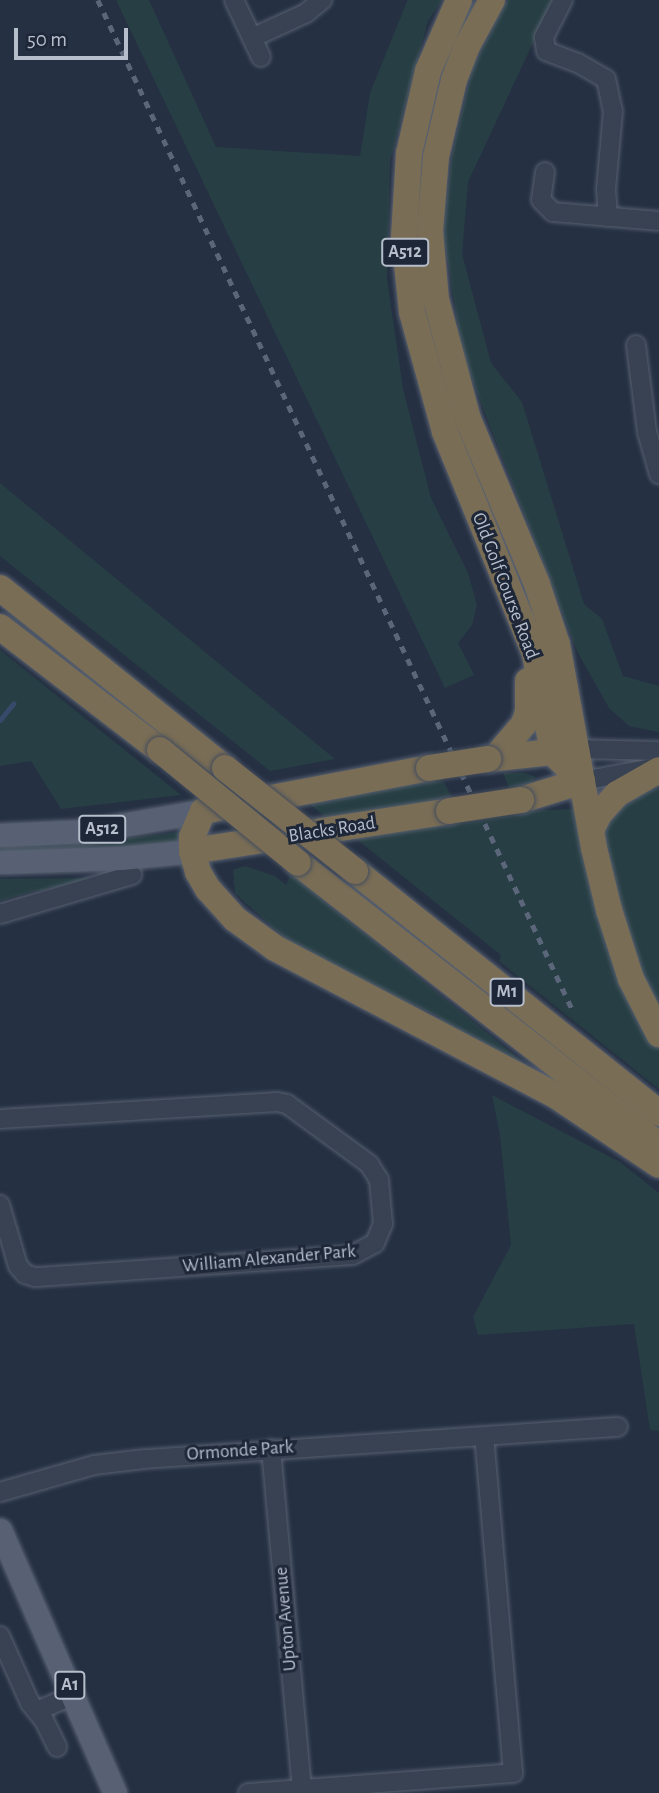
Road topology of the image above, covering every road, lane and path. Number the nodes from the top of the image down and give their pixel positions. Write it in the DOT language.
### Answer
graph roads {
  1 [pos="234,0"];
  2 [pos="323,0"];
  3 [pos="459,0"];
  4 [pos="492,0"];
  5 [pos="563,0"];
  6 [pos="252,38"];
  7 [pos="261,57"];
  8 [pos="545,172"];
  9 [pos="608,217"];
  10 [pos="659,221"];
  11 [pos="636,345"];
  12 [pos="659,474"];
  13 [pos="0,588"];
  14 [pos="513,597"];
  15 [pos="0,626"];
  16 [pos="565,751"];
  17 [pos="659,751"];
  18 [pos="492,759"];
  19 [pos="659,769"];
  20 [pos="582,781"];
  21 [pos="202,811"];
  22 [pos="591,830"];
  23 [pos="0,835"];
  24 [pos="192,851"];
  25 [pos="0,862"];
  26 [pos="132,875"];
  27 [pos="0,914"];
  28 [pos="659,1034"];
  29 [pos="659,1112"];
  30 [pos="0,1119"];
  31 [pos="659,1146"];
  32 [pos="659,1165"];
  33 [pos="0,1205"];
  34 [pos="618,1427"];
  35 [pos="484,1436"];
  36 [pos="271,1449"];
  37 [pos="0,1492"];
  38 [pos="0,1530"];
  39 [pos="0,1636"];
  40 [pos="74,1695"];
  41 [pos="37,1711"];
  42 [pos="57,1747"];
  43 [pos="302,1788"];
  44 [pos="115,1793"];
  45 [pos="248,1793"];
  1 -- 6 [label="street"];
  2 -- 6 [label="street"];
  3 -- 14 [label="highway, Old Golf Course Road / A512"];
  4 -- 16 [label="highway, Old Golf Course Road / A512"];
  5 -- 9 [label="street"];
  6 -- 7 [label="street"];
  8 -- 9 [label="street"];
  9 -- 10 [label="street"];
  11 -- 12 [label="street"];
  13 -- 29 [label="highway, M1, bridge"];
  14 -- 16 [label="highway, Old Golf Course Road / A512"];
  14 -- 18 [label="highway, A512"];
  15 -- 31 [label="highway, M1, bridge"];
  16 -- 17 [label="street"];
  16 -- 18 [label="highway, A512"];
  16 -- 20 [label="highway, Old Golf Course Road / A512"];
  18 -- 21 [label="highway, A512, bridge"];
  19 -- 20 [label="street, Blacks Road"];
  19 -- 22 [label="highway"];
  20 -- 22 [label="highway, Old Golf Course Road"];
  20 -- 24 [label="highway, Blacks Road / A512, bridge"];
  21 -- 23 [label="main road, A512"];
  21 -- 24 [label="highway"];
  22 -- 28 [label="highway, Old Golf Course Road"];
  24 -- 25 [label="main road, Blacks Road / A512"];
  24 -- 32 [label="highway"];
  26 -- 27 [label="street"];
  30 -- 33 [label="street, William Alexander Park"];
  34 -- 35 [label="street, Ormonde Park"];
  35 -- 36 [label="street, Ormonde Park"];
  35 -- 43 [label="street"];
  36 -- 37 [label="street, Ormonde Park"];
  36 -- 43 [label="street, Upton Avenue"];
  38 -- 40 [label="main road, A1"];
  39 -- 41 [label="street"];
  40 -- 41 [label="street"];
  40 -- 44 [label="main road, A1"];
  41 -- 42 [label="street"];
  43 -- 45 [label="street"];
}
